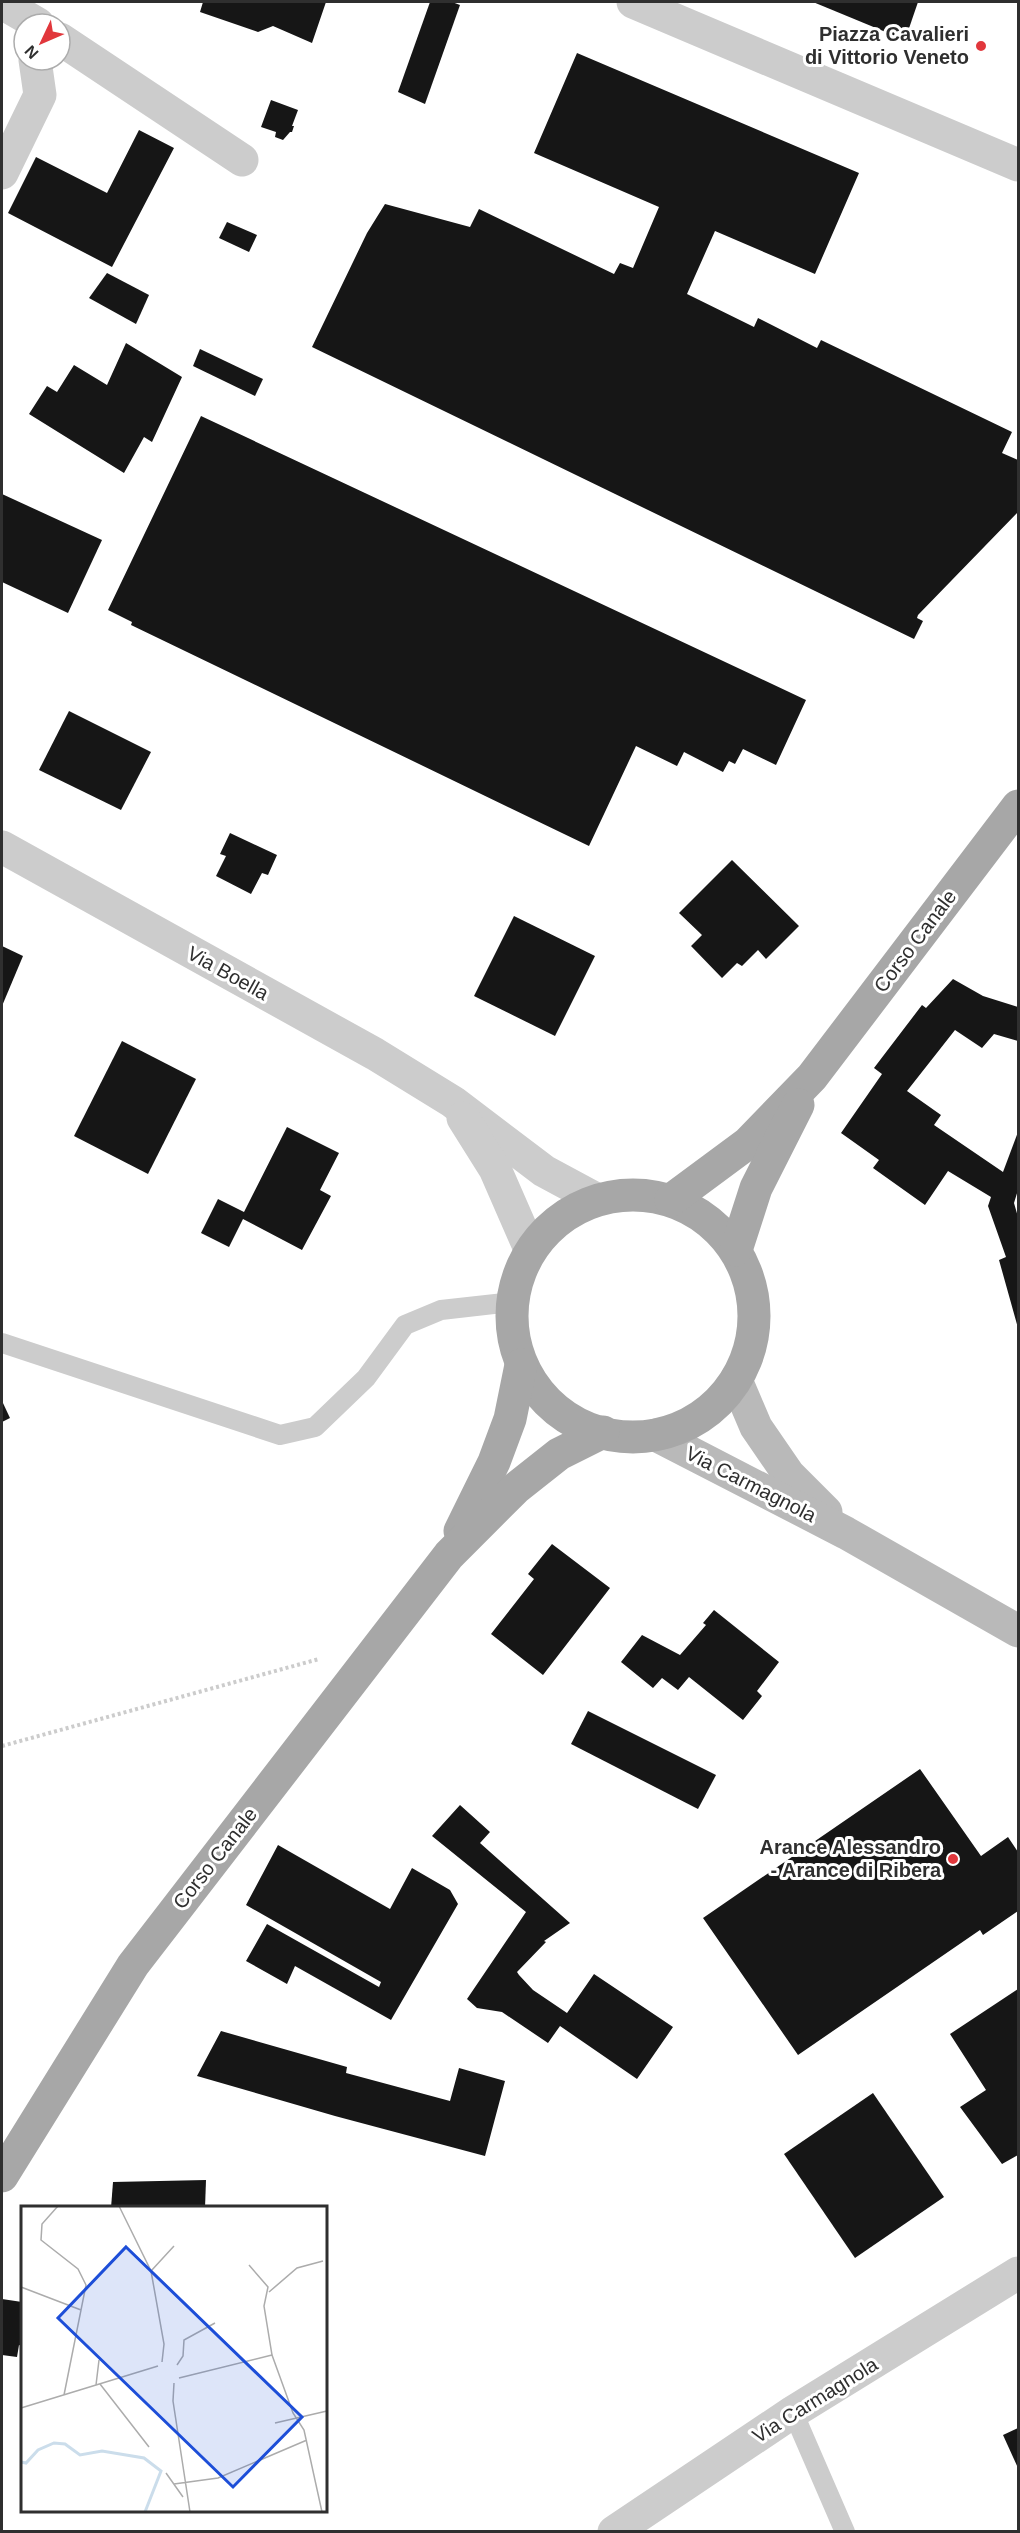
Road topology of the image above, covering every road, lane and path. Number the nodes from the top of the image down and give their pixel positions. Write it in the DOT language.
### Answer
graph roads {
  1 [pos="633,2"];
  2 [pos="72,47"];
  3 [pos="37,72"];
  4 [pos="242,160"];
  5 [pos="1018,165"];
  6 [pos="2,173"];
  7 [pos="1018,806"];
  8 [pos="2,848"];
  9 [pos="812,1077"];
  10 [pos="453,1102"];
  11 [pos="597,1199"];
  12 [pos="671,1200"];
  13 [pos="531,1249"];
  14 [pos="736,1250"];
  15 [pos="512,1302"];
  16 [pos="2,1343"];
  17 [pos="521,1365"];
  18 [pos="736,1380"];
  19 [pos="603,1432"];
  20 [pos="656,1435"];
  21 [pos="846,1533"];
  22 [pos="449,1555"];
  23 [pos="1018,1631"];
  24 [pos="324,1658"];
  25 [pos="2,1746"];
  26 [pos="2,2175"];
  27 [pos="1018,2273"];
  28 [pos="793,2412"];
  29 [pos="614,2532"];
  30 [pos="844,2532"];
  1 -- 5 [label="street"];
  2 -- 4 [label="street"];
  3 -- 6 [label="street"];
  7 -- 9 [label="main road, Corso Canale"];
  8 -- 10 [label="street, Via Boella"];
  9 -- 12 [label="main road, Corso Canale"];
  9 -- 14 [label="main road, Corso Canale"];
  10 -- 11 [label="street, Via Boella"];
  10 -- 13 [label="street, Via Boella"];
  11 -- 12 [label="main road, Corso Canale"];
  11 -- 13 [label="main road, Corso Canale"];
  12 -- 14 [label="main road, Corso Canale"];
  13 -- 15 [label="main road, Corso Canale"];
  14 -- 18 [label="main road, Corso Canale"];
  15 -- 16 [label="lane"];
  15 -- 17 [label="main road, Corso Canale"];
  17 -- 19 [label="main road, Corso Canale"];
  17 -- 22 [label="main road, Corso Canale"];
  18 -- 20 [label="main road, Corso Canale"];
  18 -- 21 [label="main road, Via Carmagnola"];
  19 -- 20 [label="main road, Corso Canale"];
  19 -- 22 [label="main road, Corso Canale"];
  20 -- 21 [label="main road, Via Carmagnola"];
  21 -- 23 [label="main road, Via Carmagnola"];
  22 -- 26 [label="main road, Corso Canale"];
  24 -- 25 [label="path"];
  27 -- 28 [label="street, Via Carmagnola"];
  28 -- 29 [label="street, Via Carmagnola"];
  28 -- 30 [label="lane"];
}
